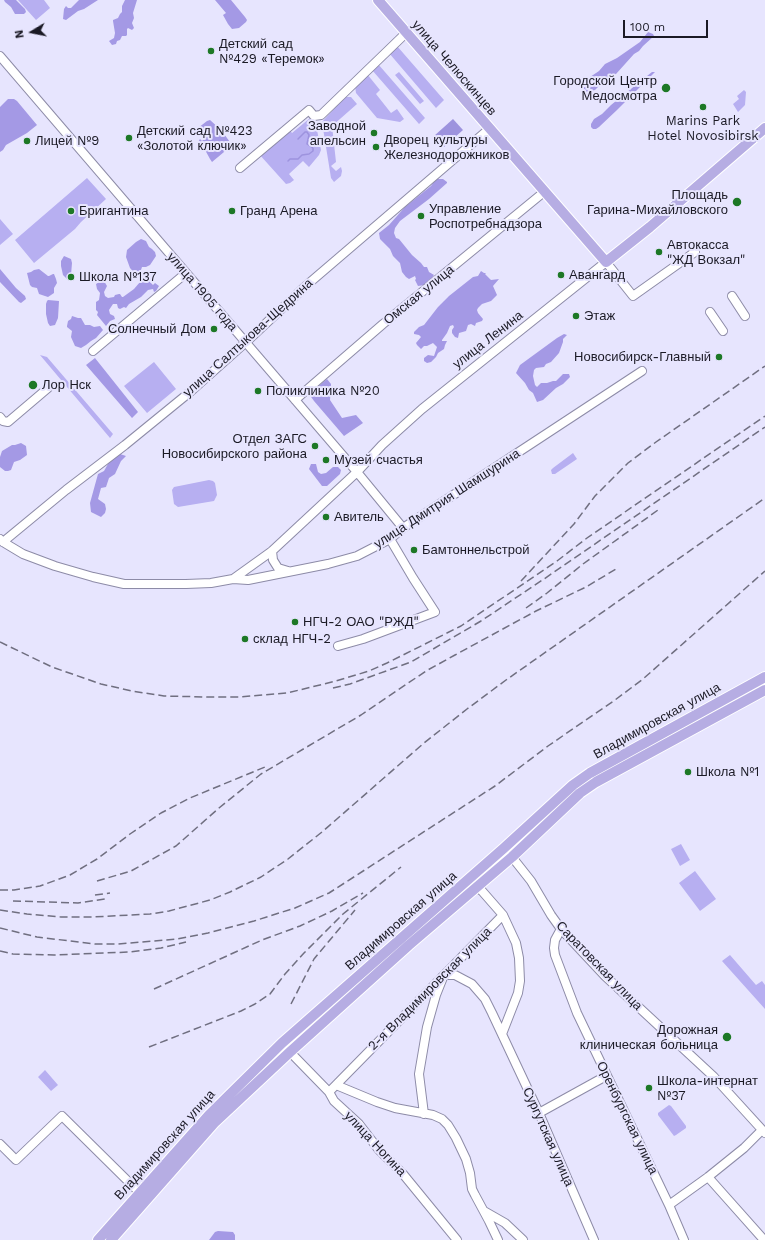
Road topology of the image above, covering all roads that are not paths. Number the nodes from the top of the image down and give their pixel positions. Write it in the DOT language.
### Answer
graph roads {
  1 [pos="378,0"];
  2 [pos="406,33"];
  3 [pos="0,56"];
  4 [pos="765,128"];
  5 [pos="489,129"];
  6 [pos="240,168"];
  7 [pos="544,192"];
  8 [pos="695,252"];
  9 [pos="606,262"];
  10 [pos="186,273"];
  11 [pos="732,296"];
  12 [pos="710,312"];
  13 [pos="745,316"];
  14 [pos="723,331"];
  15 [pos="246,342"];
  16 [pos="93,352"];
  17 [pos="642,372"];
  18 [pos="48,388"];
  19 [pos="295,400"];
  20 [pos="0,417"];
  21 [pos="357,472"];
  22 [pos="403,528"];
  23 [pos="390,539"];
  24 [pos="2,541"];
  25 [pos="272,550"];
  26 [pos="289,571"];
  27 [pos="233,579"];
  28 [pos="338,646"];
  29 [pos="765,677"];
  30 [pos="765,690"];
  31 [pos="512,857"];
  32 [pos="476,887"];
  33 [pos="503,915"];
  34 [pos="561,929"];
  35 [pos="444,975"];
  36 [pos="502,1034"];
  37 [pos="290,1052"];
  38 [pos="606,1076"];
  39 [pos="336,1085"];
  40 [pos="329,1092"];
  41 [pos="539,1113"];
  42 [pos="424,1114"];
  43 [pos="764,1132"];
  44 [pos="0,1144"];
  45 [pos="708,1177"];
  46 [pos="143,1196"];
  47 [pos="669,1205"];
  48 [pos="483,1210"];
  49 [pos="98,1240"];
  50 [pos="112,1240"];
  51 [pos="457,1240"];
  52 [pos="498,1240"];
  53 [pos="523,1240"];
  54 [pos="594,1240"];
  55 [pos="684,1240"];
  56 [pos="764,1240"];
  1 -- 2 [label="main road, улица Челюскинцев"];
  2 -- 5 [label="main road, улица Челюскинцев"];
  2 -- 6 [label="street"];
  3 -- 10 [label="street, улица 1905 года"];
  4 -- 9 [label="main road, улица Ленина"];
  5 -- 7 [label="main road, улица Челюскинцев"];
  5 -- 15 [label="street, улица Салтыкова-Щедрина"];
  7 -- 9 [label="main road, улица Челюскинцев"];
  7 -- 19 [label="street, Омская улица"];
  8 -- 9 [label="street"];
  9 -- 21 [label="street, улица Ленина"];
  10 -- 15 [label="street, улица 1905 года"];
  10 -- 16 [label="street"];
  11 -- 13 [label="street"];
  12 -- 14 [label="street"];
  15 -- 19 [label="street, улица 1905 года"];
  15 -- 24 [label="street, улица Салтыкова-Щедрина"];
  17 -- 22 [label="street, улица Дмитрия Шамшурина"];
  18 -- 20 [label="street"];
  19 -- 21 [label="street, улица 1905 года"];
  21 -- 22 [label="street, улица 1905 года"];
  21 -- 25 [label="street, улица Ленина"];
  22 -- 23 [label="street, улица Дмитрия Шамшурина"];
  23 -- 26 [label="street, улица Дмитрия Шамшурина"];
  23 -- 28 [label="street"];
  24 -- 27 [label="street, улица Дмитрия Шамшурина"];
  25 -- 26 [label="street"];
  25 -- 27 [label="street, улица Ленина"];
  26 -- 27 [label="street, улица Дмитрия Шамшурина"];
  29 -- 46 [label="main road, Владимировская улица"];
  30 -- 31 [label="main road, Владимировская улица"];
  31 -- 32 [label="main road, Владимировская улица"];
  31 -- 34 [label="street, Саратовская улица"];
  32 -- 33 [label="street"];
  32 -- 37 [label="main road, Владимировская улица"];
  33 -- 35 [label="street, 2-я Владимировская улица"];
  33 -- 36 [label="street"];
  34 -- 38 [label="street, Оренбургская улица"];
  34 -- 43 [label="street, Саратовская улица"];
  35 -- 36 [label="street, Сургутская улица"];
  35 -- 39 [label="street, 2-я Владимировская улица"];
  35 -- 42 [label="street"];
  36 -- 41 [label="street, Сургутская улица"];
  37 -- 40 [label="street, улица Ногина"];
  37 -- 46 [label="main road, Владимировская улица"];
  38 -- 41 [label="street"];
  38 -- 47 [label="street, Оренбургская улица"];
  39 -- 40 [label="street, 2-я Владимировская улица"];
  39 -- 42 [label="street"];
  40 -- 51 [label="street, улица Ногина"];
  41 -- 54 [label="street, Сургутская улица"];
  42 -- 48 [label="street"];
  43 -- 45 [label="street"];
  44 -- 46 [label="street"];
  45 -- 47 [label="street"];
  45 -- 56 [label="street"];
  46 -- 49 [label="main road, Владимировская улица"];
  46 -- 50 [label="main road, Владимировская улица"];
  47 -- 55 [label="street, Оренбургская улица"];
  48 -- 52 [label="street"];
  48 -- 53 [label="street"];
}
